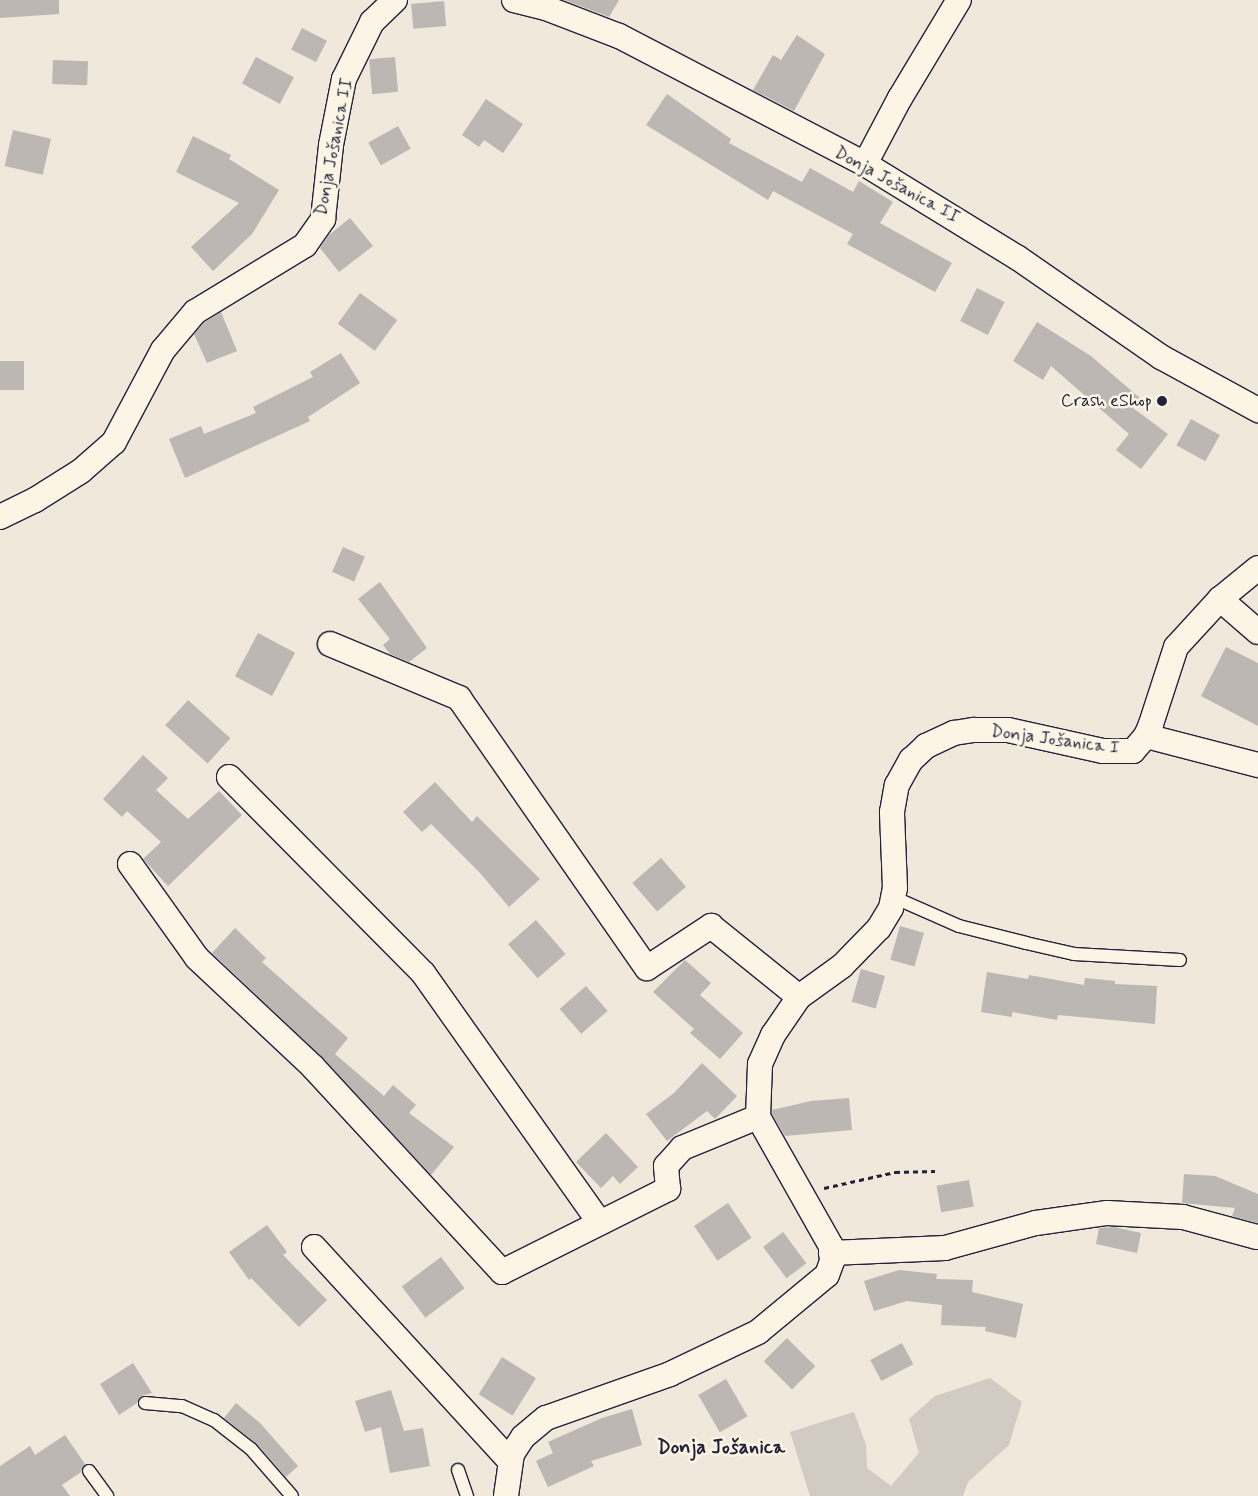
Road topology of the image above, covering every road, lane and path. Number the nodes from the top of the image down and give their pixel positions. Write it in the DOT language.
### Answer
graph roads {
  1 [pos="395,0"];
  2 [pos="514,0"];
  3 [pos="959,0"];
  4 [pos="865,164"];
  5 [pos="1258,410"];
  6 [pos="0,517"];
  7 [pos="1258,568"];
  8 [pos="1220,599"];
  9 [pos="1258,632"];
  10 [pos="330,644"];
  11 [pos="1146,736"];
  12 [pos="1258,765"];
  13 [pos="229,777"];
  14 [pos="130,864"];
  15 [pos="893,897"];
  16 [pos="1180,960"];
  17 [pos="799,997"];
  18 [pos="758,1117"];
  19 [pos="934,1171"];
  20 [pos="802,1193"];
  21 [pos="600,1223"];
  22 [pos="1258,1237"];
  23 [pos="314,1247"];
  24 [pos="831,1253"];
  25 [pos="146,1402"];
  26 [pos="510,1461"];
  27 [pos="458,1470"];
  28 [pos="89,1471"];
  29 [pos="107,1496"];
  30 [pos="292,1496"];
  31 [pos="467,1496"];
  32 [pos="506,1496"];
  1 -- 6 [label="street, Donja Jošanica II"];
  2 -- 4 [label="street, Donja Jošanica II"];
  3 -- 4 [label="street"];
  4 -- 5 [label="street, Donja Jošanica II"];
  7 -- 8 [label="street, Donja Jošanica I"];
  8 -- 9 [label="street"];
  8 -- 11 [label="street, Donja Jošanica I"];
  10 -- 17 [label="street"];
  11 -- 12 [label="street"];
  11 -- 15 [label="street, Donja Jošanica I"];
  13 -- 21 [label="street"];
  14 -- 21 [label="street"];
  15 -- 16 [label="lane"];
  15 -- 17 [label="street, Donja Jošanica I"];
  17 -- 18 [label="street, Donja Jošanica I"];
  18 -- 20 [label="street"];
  18 -- 21 [label="street"];
  19 -- 20 [label="path"];
  20 -- 24 [label="street"];
  22 -- 24 [label="street"];
  23 -- 26 [label="street"];
  24 -- 26 [label="street"];
  25 -- 30 [label="lane"];
  26 -- 32 [label="street"];
  27 -- 31 [label="lane"];
  28 -- 29 [label="lane"];
}
